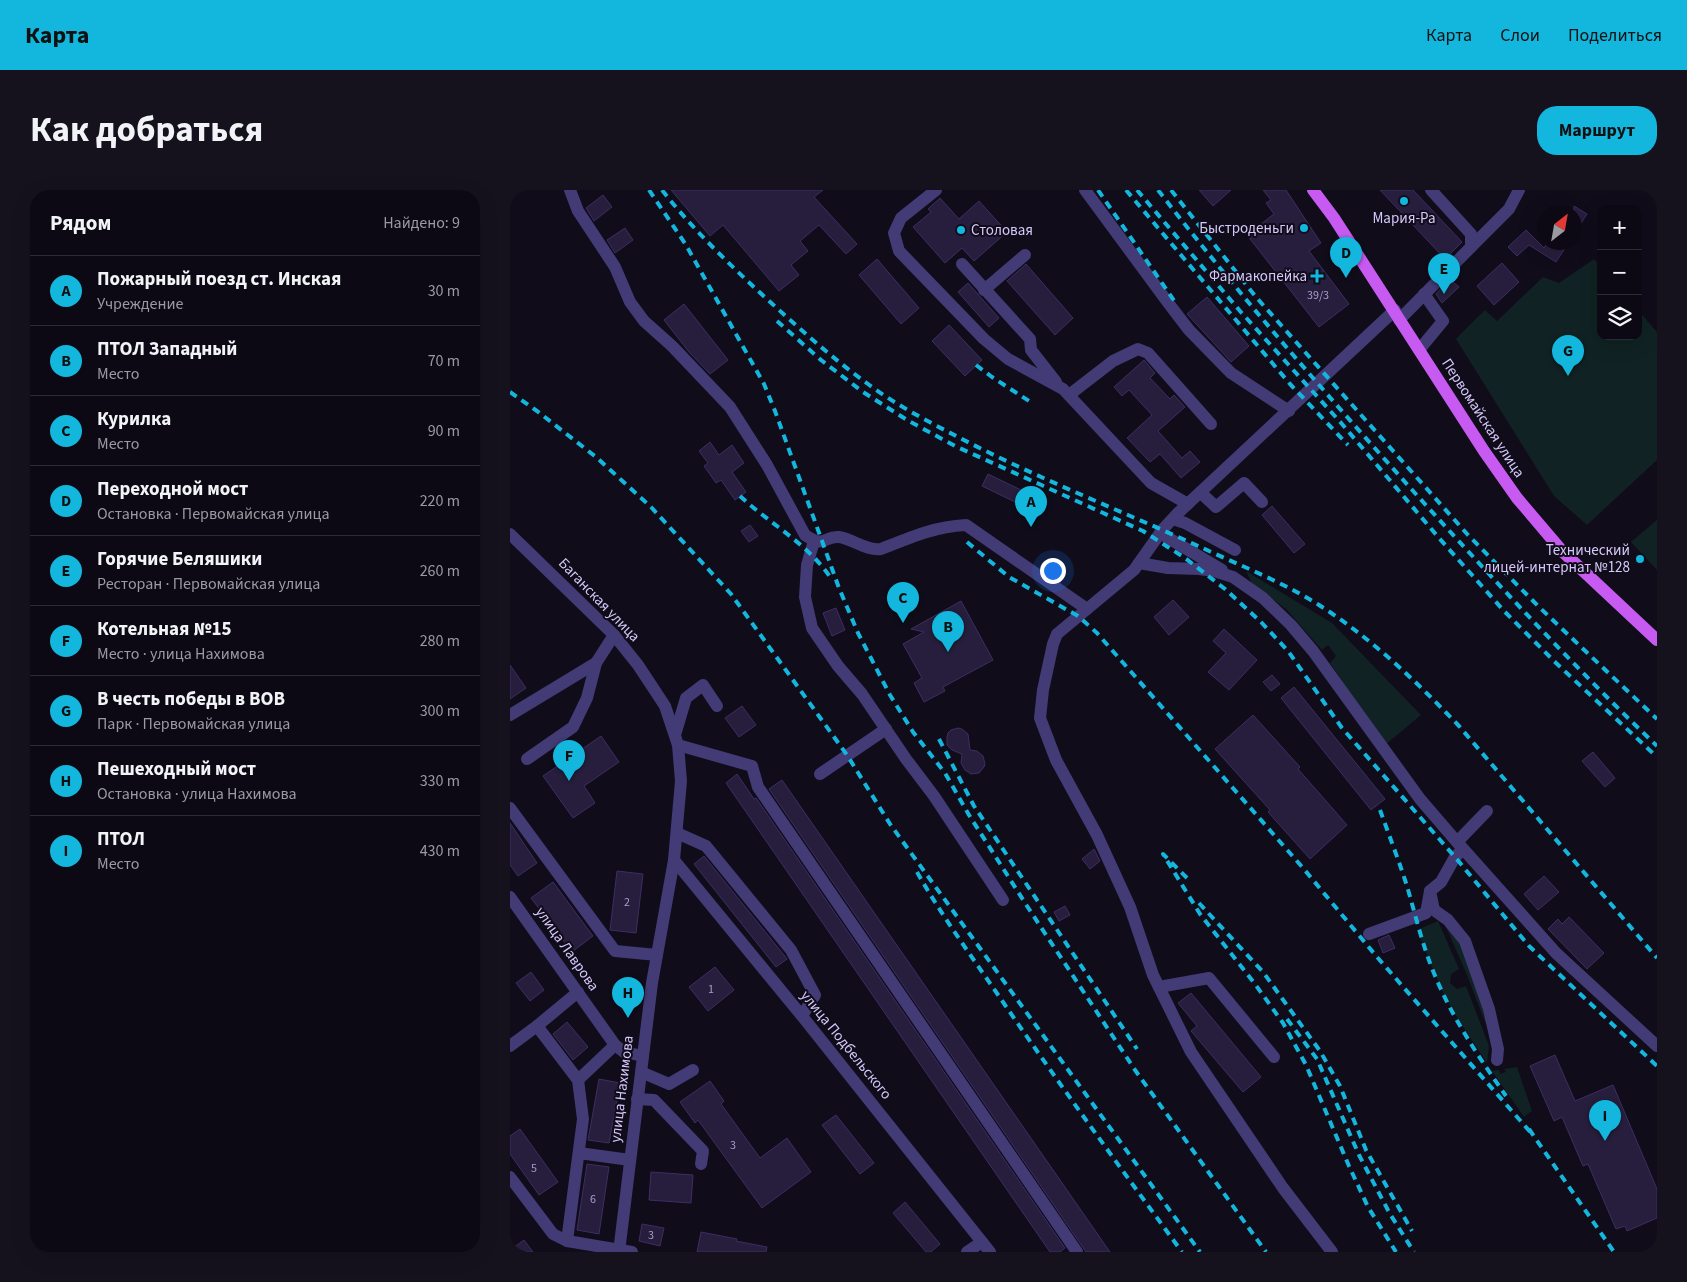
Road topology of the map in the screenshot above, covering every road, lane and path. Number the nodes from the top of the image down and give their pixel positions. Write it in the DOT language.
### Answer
graph roads {
  1 [pos="570,190"];
  2 [pos="936,190"];
  3 [pos="1086,190"];
  4 [pos="1431,190"];
  5 [pos="1520,190"];
  6 [pos="1317,192"];
  7 [pos="1472,247"];
  8 [pos="1025,255"];
  9 [pos="962,264"];
  10 [pos="984,290"];
  11 [pos="1424,294"];
  12 [pos="1397,315"];
  13 [pos="1418,350"];
  14 [pos="1065,391"];
  15 [pos="1289,411"];
  16 [pos="1211,424"];
  17 [pos="1201,493"];
  18 [pos="1262,502"];
  19 [pos="1188,504"];
  20 [pos="1173,519"];
  21 [pos="1160,533"];
  22 [pos="510,534"];
  23 [pos="814,541"];
  24 [pos="1234,550"];
  25 [pos="1138,563"];
  26 [pos="1233,577"];
  27 [pos="1087,609"];
  28 [pos="614,635"];
  29 [pos="1657,640"];
  30 [pos="596,662"];
  31 [pos="717,706"];
  32 [pos="510,715"];
  33 [pos="886,729"];
  34 [pos="677,740"];
  35 [pos="527,759"];
  36 [pos="820,774"];
  37 [pos="682,781"];
  38 [pos="510,808"];
  39 [pos="1487,811"];
  40 [pos="677,833"];
  41 [pos="1460,846"];
  42 [pos="674,860"];
  43 [pos="1430,891"];
  44 [pos="510,897"];
  45 [pos="1003,900"];
  46 [pos="1369,934"];
  47 [pos="657,955"];
  48 [pos="1159,987"];
  49 [pos="578,992"];
  50 [pos="802,1016"];
  51 [pos="537,1026"];
  52 [pos="615,1044"];
  53 [pos="510,1046"];
  54 [pos="1657,1046"];
  55 [pos="643,1056"];
  56 [pos="1274,1057"];
  57 [pos="1497,1060"];
  58 [pos="693,1070"];
  59 [pos="641,1072"];
  60 [pos="578,1080"];
  61 [pos="638,1099"];
  62 [pos="579,1153"];
  63 [pos="630,1160"];
  64 [pos="701,1164"];
  65 [pos="510,1177"];
  66 [pos="567,1241"];
  67 [pos="986,1247"];
  68 [pos="623,1251"];
  69 [pos="1075,1251"];
  70 [pos="967,1252"];
  71 [pos="1332,1252"];
  1 -- 23 [label="street"];
  2 -- 14 [label="street"];
  3 -- 15 [label="street"];
  4 -- 7 [label="street"];
  5 -- 7 [label="street"];
  6 -- 12 [label="main road, Первомайская улица"];
  7 -- 11 [label="street"];
  8 -- 10 [label="street"];
  9 -- 10 [label="street"];
  10 -- 14 [label="street"];
  11 -- 12 [label="street"];
  11 -- 13 [label="street"];
  12 -- 13 [label="main road, Первомайская улица"];
  12 -- 15 [label="street"];
  13 -- 29 [label="main road, Первомайская улица"];
  14 -- 16 [label="street"];
  14 -- 19 [label="street"];
  15 -- 17 [label="street"];
  17 -- 18 [label="street"];
  17 -- 19 [label="street"];
  19 -- 20 [label="street"];
  20 -- 21 [label="street"];
  20 -- 24 [label="street"];
  21 -- 25 [label="street"];
  21 -- 26 [label="street"];
  22 -- 28 [label="street, Баганская улица"];
  23 -- 27 [label="street"];
  23 -- 33 [label="street"];
  25 -- 26 [label="street"];
  25 -- 27 [label="street"];
  26 -- 41 [label="street"];
  27 -- 48 [label="street"];
  28 -- 30 [label="street"];
  28 -- 34 [label="street, Баганская улица"];
  30 -- 32 [label="street"];
  30 -- 35 [label="street"];
  31 -- 34 [label="street"];
  33 -- 36 [label="street"];
  33 -- 45 [label="street"];
  34 -- 37 [label="street, Баганская улица"];
  34 -- 69 [label="street"];
  37 -- 40 [label="street, улица Нахимова"];
  38 -- 47 [label="street"];
  39 -- 41 [label="street"];
  40 -- 42 [label="street, улица Нахимова"];
  40 -- 50 [label="street"];
  41 -- 43 [label="street"];
  41 -- 54 [label="street"];
  42 -- 47 [label="street, улица Нахимова"];
  42 -- 50 [label="street, улица Подбельского"];
  43 -- 46 [label="street"];
  43 -- 57 [label="street"];
  44 -- 49 [label="street, улица Лаврова"];
  47 -- 55 [label="street, улица Нахимова"];
  48 -- 56 [label="street"];
  48 -- 71 [label="street"];
  49 -- 51 [label="street"];
  49 -- 52 [label="street, улица Лаврова"];
  50 -- 67 [label="street, улица Подбельского"];
  51 -- 53 [label="street"];
  51 -- 60 [label="street"];
  52 -- 55 [label="street, улица Лаврова"];
  52 -- 60 [label="street"];
  55 -- 59 [label="street, улица Нахимова"];
  58 -- 59 [label="street"];
  59 -- 61 [label="street, улица Нахимова"];
  60 -- 62 [label="street"];
  61 -- 63 [label="street, улица Нахимова"];
  61 -- 64 [label="street"];
  62 -- 63 [label="street"];
  62 -- 66 [label="street"];
  63 -- 68 [label="street, улица Нахимова"];
  65 -- 66 [label="street"];
  66 -- 68 [label="street"];
  67 -- 70 [label="street"];
}
